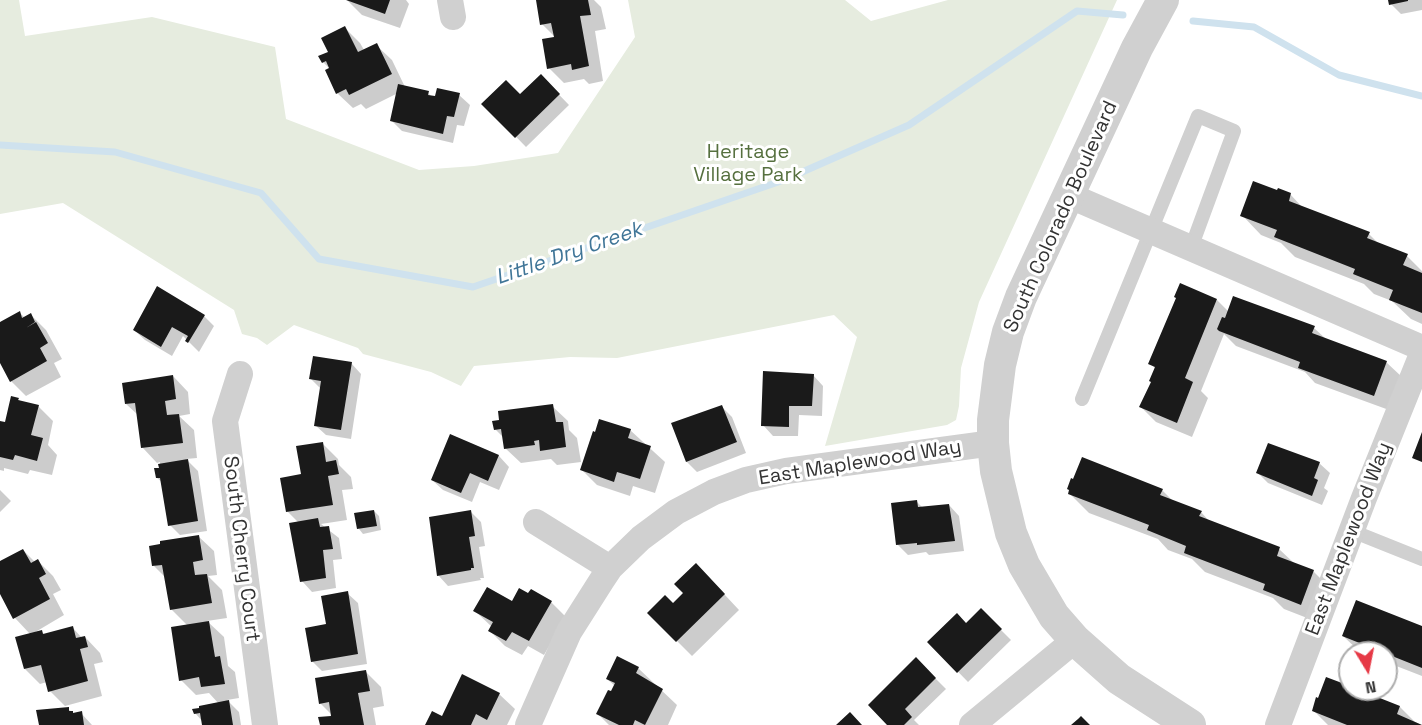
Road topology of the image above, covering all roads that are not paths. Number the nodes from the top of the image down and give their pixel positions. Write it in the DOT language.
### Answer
graph roads {
  1 [pos="1163,0"];
  2 [pos="1068,195"];
  3 [pos="1151,230"];
  4 [pos="1191,248"];
  5 [pos="1422,348"];
  6 [pos="1422,354"];
  7 [pos="240,375"];
  8 [pos="1082,399"];
  9 [pos="993,443"];
  10 [pos="536,522"];
  11 [pos="1352,531"];
  12 [pos="1422,559"];
  13 [pos="610,568"];
  14 [pos="1075,640"];
  15 [pos="265,725"];
  16 [pos="528,725"];
  17 [pos="972,725"];
  18 [pos="1190,725"];
  19 [pos="1278,725"];
  1 -- 2 [label="street, South Colorado Boulevard"];
  2 -- 3 [label="street"];
  2 -- 9 [label="street, South Colorado Boulevard"];
  3 -- 4 [label="street"];
  3 -- 4 [label="lane"];
  3 -- 8 [label="lane"];
  4 -- 5 [label="street"];
  6 -- 11 [label="street, East Maplewood Way"];
  7 -- 15 [label="street, South Cherry Court"];
  9 -- 13 [label="street, East Maplewood Way"];
  9 -- 14 [label="street, South Colorado Boulevard"];
  10 -- 13 [label="street"];
  11 -- 12 [label="lane"];
  11 -- 19 [label="street, East Maplewood Way"];
  13 -- 16 [label="street, East Maplewood Way"];
  14 -- 17 [label="street"];
  14 -- 18 [label="street, South Colorado Boulevard"];
}
